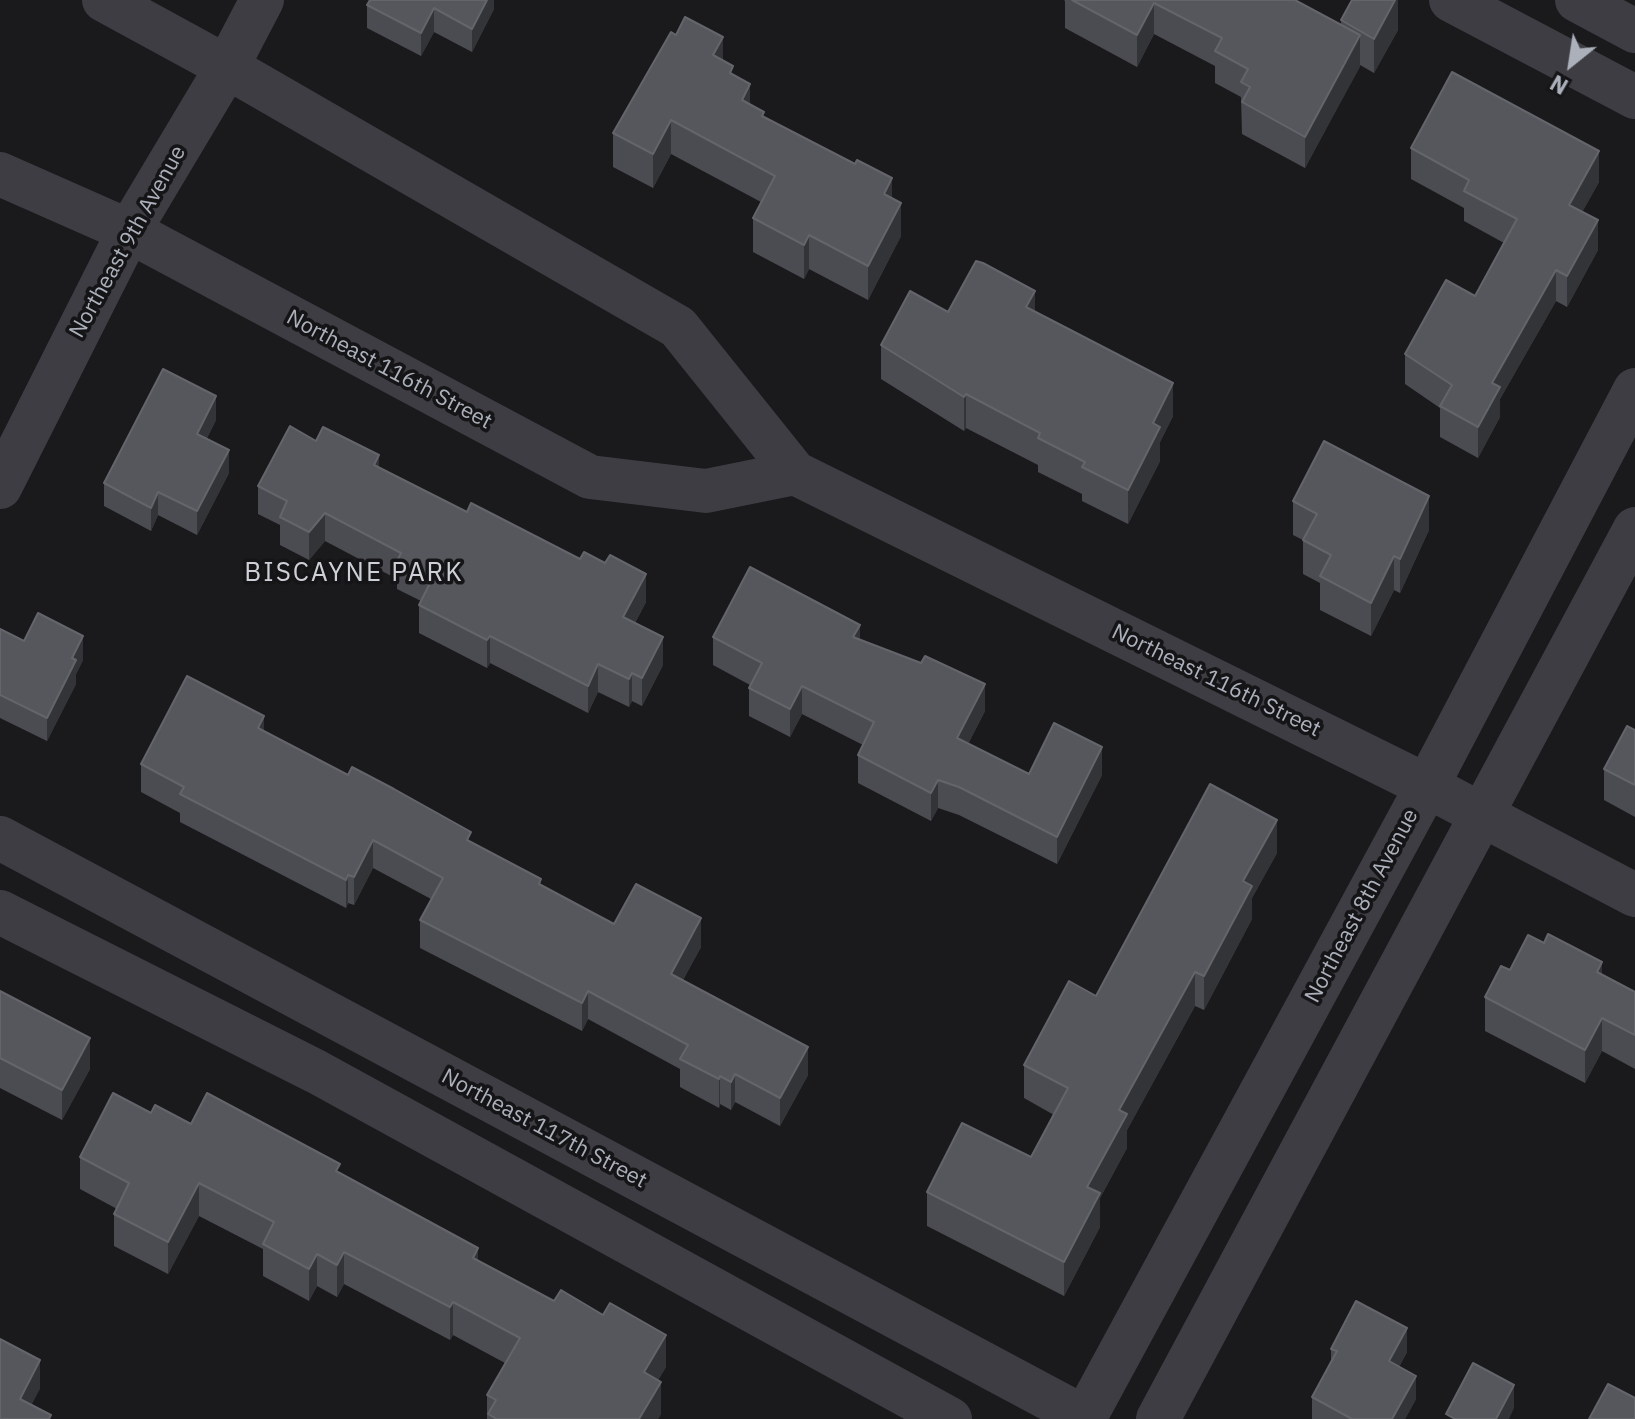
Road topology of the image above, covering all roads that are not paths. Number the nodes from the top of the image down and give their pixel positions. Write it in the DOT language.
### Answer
graph roads {
  1 [pos="104,0"];
  2 [pos="262,0"];
  3 [pos="1451,0"];
  4 [pos="1577,0"];
  5 [pos="1635,31"];
  6 [pos="227,67"];
  7 [pos="1635,97"];
  8 [pos="0,174"];
  9 [pos="129,231"];
  10 [pos="1635,390"];
  11 [pos="795,473"];
  12 [pos="0,487"];
  13 [pos="1635,529"];
  14 [pos="1427,786"];
  15 [pos="1481,814"];
  16 [pos="0,838"];
  17 [pos="1635,895"];
  18 [pos="0,912"];
  19 [pos="950,1419"];
  20 [pos="1085,1419"];
  21 [pos="1158,1419"];
  1 -- 6 [label="street, Northeast 116th Street"];
  2 -- 6 [label="street, Northeast 9th Avenue"];
  3 -- 7 [label="street"];
  4 -- 5 [label="street"];
  6 -- 9 [label="street, Northeast 9th Avenue"];
  6 -- 11 [label="street, Northeast 116th Street"];
  8 -- 9 [label="street, Northeast 116th Street"];
  9 -- 11 [label="street, Northeast 116th Street"];
  9 -- 12 [label="street, Northeast 9th Avenue"];
  10 -- 14 [label="street, Northeast 8th Avenue"];
  11 -- 14 [label="street, Northeast 116th Street"];
  13 -- 15 [label="street"];
  14 -- 15 [label="street, Northeast 116th Street"];
  14 -- 20 [label="street, Northeast 8th Avenue"];
  15 -- 17 [label="street, Northeast 116th Street"];
  15 -- 21 [label="street"];
  16 -- 20 [label="street, Northeast 117th Street"];
  18 -- 19 [label="street"];
}
